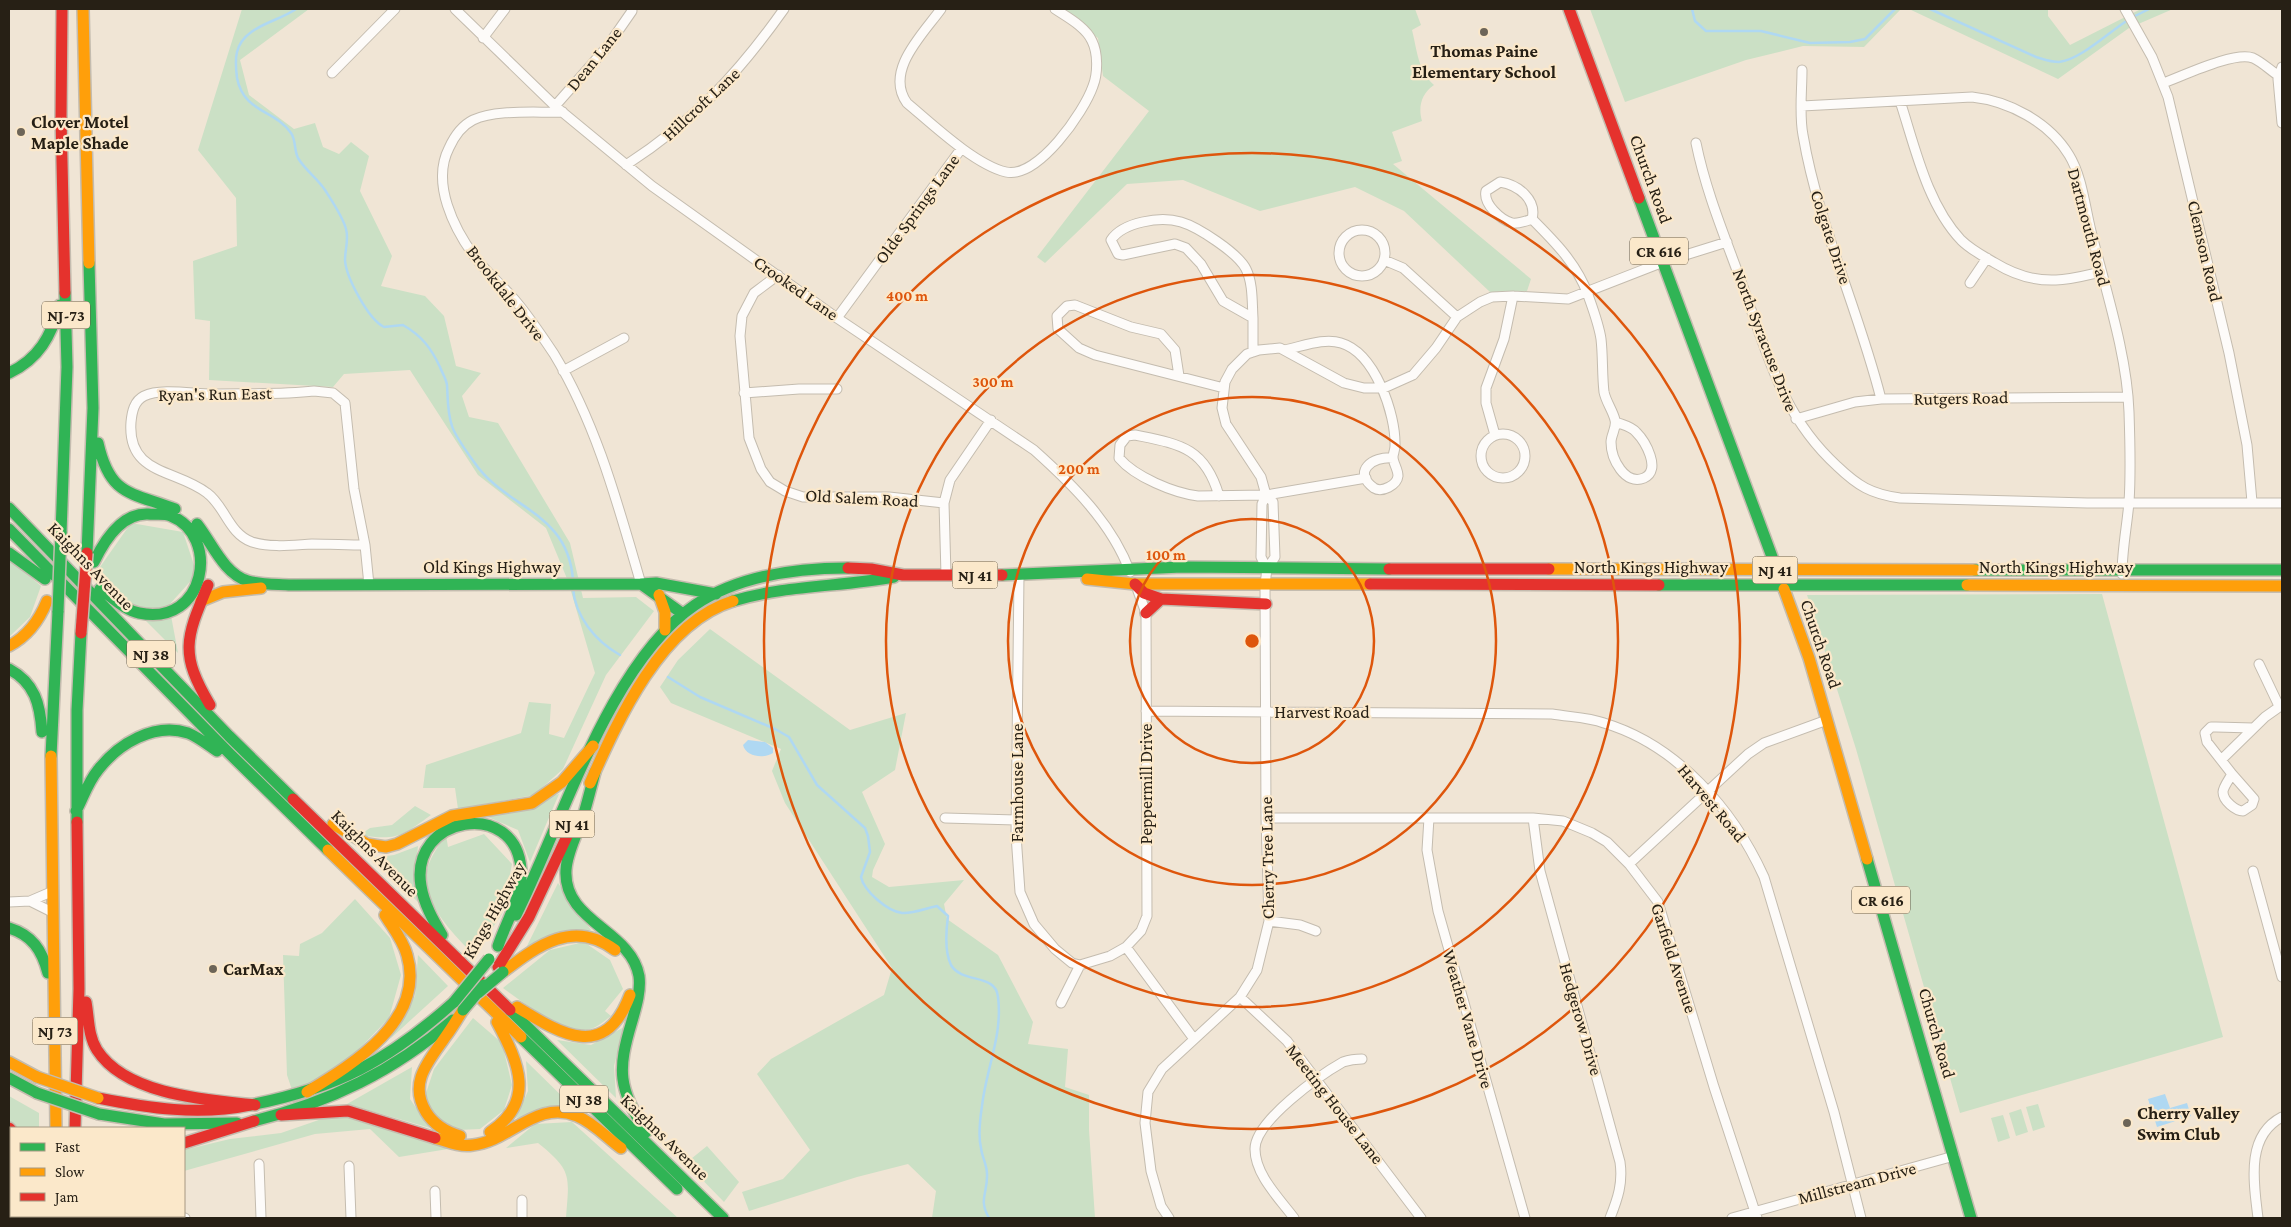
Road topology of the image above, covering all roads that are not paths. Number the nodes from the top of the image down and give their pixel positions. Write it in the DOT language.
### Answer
graph roads {
  1 [pos="62,9"];
  2 [pos="83,9"];
  3 [pos="395,9"];
  4 [pos="455,9"];
  5 [pos="505,9"];
  6 [pos="784,9"];
  7 [pos="941,9"];
  8 [pos="1055,9"];
  9 [pos="1569,9"];
  10 [pos="2125,9"];
  11 [pos="632,11"];
  12 [pos="483,38"];
  13 [pos="2282,67"];
  14 [pos="1802,70"];
  15 [pos="332,73"];
  16 [pos="2279,76"];
  17 [pos="2163,83"];
  18 [pos="1900,101"];
  19 [pos="555,106"];
  20 [pos="1802,106"];
  21 [pos="563,112"];
  22 [pos="2282,123"];
  23 [pos="1696,143"];
  24 [pos="961,149"];
  25 [pos="626,165"];
  26 [pos="1532,220"];
  27 [pos="1727,242"];
  28 [pos="1987,258"];
  29 [pos="1384,260"];
  30 [pos="1663,262"];
  31 [pos="2102,272"];
  32 [pos="778,275"];
  33 [pos="66,280"];
  34 [pos="1970,283"];
  35 [pos="1588,293"];
  36 [pos="1513,296"];
  37 [pos="1457,317"];
  38 [pos="837,318"];
  39 [pos="1253,318"];
  40 [pos="624,338"];
  41 [pos="1284,350"];
  42 [pos="1253,352"];
  43 [pos="563,372"];
  44 [pos="9,373"];
  45 [pos="1179,376"];
  46 [pos="1224,388"];
  47 [pos="1384,388"];
  48 [pos="837,389"];
  49 [pos="744,393"];
  50 [pos="2128,397"];
  51 [pos="1881,399"];
  52 [pos="93,408"];
  53 [pos="1796,419"];
  54 [pos="991,420"];
  55 [pos="1616,422"];
  56 [pos="1495,435"];
  57 [pos="1393,458"];
  58 [pos="1366,478"];
  59 [pos="1266,495"];
  60 [pos="1219,496"];
  61 [pos="2129,502"];
  62 [pos="2252,502"];
  63 [pos="944,503"];
  64 [pos="2282,503"];
  65 [pos="9,508"];
  66 [pos="9,529"];
  67 [pos="204,534"];
  68 [pos="365,545"];
  69 [pos="9,553"];
  70 [pos="90,558"];
  71 [pos="59,568"];
  72 [pos="1129,569"];
  73 [pos="1267,569"];
  74 [pos="2122,569"];
  75 [pos="1776,570"];
  76 [pos="2282,570"];
  77 [pos="72,572"];
  78 [pos="900,575"];
  79 [pos="946,575"];
  80 [pos="1019,575"];
  81 [pos="1051,575"];
  82 [pos="641,584"];
  83 [pos="1135,584"];
  84 [pos="1265,584"];
  85 [pos="2122,584"];
  86 [pos="291,585"];
  87 [pos="369,585"];
  88 [pos="1781,585"];
  89 [pos="2282,586"];
  90 [pos="72,594"];
  91 [pos="716,594"];
  92 [pos="659,595"];
  93 [pos="1161,598"];
  94 [pos="201,601"];
  95 [pos="1266,604"];
  96 [pos="1146,613"];
  97 [pos="683,614"];
  98 [pos="665,630"];
  99 [pos="9,646"];
  100 [pos="2259,664"];
  101 [pos="636,666"];
  102 [pos="9,669"];
  103 [pos="2281,706"];
  104 [pos="1146,711"];
  105 [pos="1267,712"];
  106 [pos="1827,720"];
  107 [pos="2254,728"];
  108 [pos="229,736"];
  109 [pos="593,746"];
  110 [pos="230,754"];
  111 [pos="2221,760"];
  112 [pos="595,772"];
  113 [pos="2232,774"];
  114 [pos="50,780"];
  115 [pos="1706,791"];
  116 [pos="74,814"];
  117 [pos="314,818"];
  118 [pos="945,818"];
  119 [pos="1266,818"];
  120 [pos="1429,818"];
  121 [pos="1533,818"];
  122 [pos="1016,820"];
  123 [pos="1629,864"];
  124 [pos="2253,871"];
  125 [pos="367,887"];
  126 [pos="51,892"];
  127 [pos="9,902"];
  128 [pos="30,902"];
  129 [pos="52,912"];
  130 [pos="1270,921"];
  131 [pos="9,928"];
  132 [pos="1316,931"];
  133 [pos="79,944"];
  134 [pos="498,946"];
  135 [pos="1126,947"];
  136 [pos="454,955"];
  137 [pos="1080,964"];
  138 [pos="497,966"];
  139 [pos="2282,977"];
  140 [pos="493,993"];
  141 [pos="1240,997"];
  142 [pos="1061,1003"];
  143 [pos="487,1004"];
  144 [pos="463,1010"];
  145 [pos="55,1014"];
  146 [pos="1194,1039"];
  147 [pos="1362,1058"];
  148 [pos="9,1062"];
  149 [pos="9,1078"];
  150 [pos="1317,1080"];
  151 [pos="307,1092"];
  152 [pos="254,1105"];
  153 [pos="281,1115"];
  154 [pos="2282,1117"];
  155 [pos="254,1121"];
  156 [pos="56,1127"];
  157 [pos="75,1127"];
  158 [pos="185,1143"];
  159 [pos="1954,1156"];
  160 [pos="665,1161"];
  161 [pos="259,1164"];
  162 [pos="349,1166"];
  163 [pos="1852,1184"];
  164 [pos="435,1191"];
  165 [pos="682,1194"];
  166 [pos="522,1200"];
  167 [pos="1756,1215"];
  168 [pos="261,1218"];
  169 [pos="351,1218"];
  170 [pos="436,1218"];
  171 [pos="522,1218"];
  172 [pos="706,1218"];
  173 [pos="723,1218"];
  174 [pos="1169,1218"];
  175 [pos="1294,1218"];
  176 [pos="1421,1218"];
  177 [pos="1525,1218"];
  178 [pos="1610,1218"];
  179 [pos="1732,1218"];
  180 [pos="1861,1218"];
  181 [pos="1971,1218"];
  182 [pos="2258,1218"];
  1 -- 33 [label="main road, NJ-73"];
  2 -- 52 [label="main road, NJ-73"];
  3 -- 15 [label="street"];
  4 -- 12 [label="street, Crooked Lane"];
  5 -- 12 [label="street"];
  6 -- 25 [label="street, Hillcroft Lane"];
  7 -- 24 [label="street"];
  8 -- 24 [label="street"];
  9 -- 30 [label="main road, Church Road / CR 616"];
  10 -- 17 [label="street, Clemson Road"];
  11 -- 19 [label="street, Dean Lane"];
  12 -- 19 [label="street, Crooked Lane"];
  13 -- 16 [label="street"];
  14 -- 20 [label="street, Colgate Drive"];
  16 -- 17 [label="street"];
  16 -- 22 [label="street"];
  17 -- 62 [label="street, Clemson Road"];
  18 -- 20 [label="street, Dartmouth Road"];
  18 -- 28 [label="street"];
  18 -- 31 [label="street, Dartmouth Road"];
  19 -- 21 [label="street, Crooked Lane"];
  20 -- 51 [label="street, Colgate Drive"];
  21 -- 25 [label="street, Crooked Lane"];
  21 -- 43 [label="street, Brookdale Drive"];
  23 -- 27 [label="street, North Syracuse Drive"];
  24 -- 38 [label="street, Olde Springs Lane"];
  25 -- 32 [label="street, Crooked Lane"];
  26 -- 26 [label="street"];
  26 -- 35 [label="street"];
  27 -- 30 [label="street"];
  27 -- 53 [label="street, North Syracuse Drive"];
  28 -- 31 [label="street"];
  28 -- 34 [label="street"];
  29 -- 29 [label="street"];
  29 -- 37 [label="street"];
  30 -- 35 [label="street"];
  30 -- 75 [label="main road, Church Road / CR 616"];
  31 -- 50 [label="street, Dartmouth Road"];
  32 -- 38 [label="street, Crooked Lane"];
  32 -- 49 [label="street, Old Salem Road"];
  33 -- 44 [label="main road"];
  33 -- 71 [label="main road, NJ-73, bridge"];
  35 -- 36 [label="street"];
  35 -- 55 [label="street"];
  36 -- 37 [label="street"];
  36 -- 56 [label="street"];
  37 -- 47 [label="street"];
  38 -- 54 [label="street, Crooked Lane"];
  39 -- 39 [label="street"];
  39 -- 42 [label="street"];
  40 -- 43 [label="street"];
  41 -- 42 [label="street"];
  41 -- 47 [label="street"];
  41 -- 47 [label="street"];
  42 -- 46 [label="street"];
  43 -- 82 [label="street, Brookdale Drive"];
  45 -- 45 [label="street"];
  45 -- 46 [label="street"];
  46 -- 59 [label="street"];
  47 -- 57 [label="street"];
  48 -- 49 [label="street"];
  49 -- 63 [label="street, Old Salem Road"];
  50 -- 51 [label="street, Rutgers Road"];
  50 -- 61 [label="street, Dartmouth Road"];
  51 -- 53 [label="street, Rutgers Road"];
  52 -- 67 [label="main road"];
  52 -- 70 [label="main road, NJ-73"];
  53 -- 61 [label="street, North Syracuse Drive"];
  54 -- 63 [label="street"];
  54 -- 72 [label="street, Crooked Lane"];
  55 -- 55 [label="street"];
  56 -- 56 [label="street"];
  57 -- 58 [label="street"];
  57 -- 58 [label="street"];
  58 -- 59 [label="street"];
  59 -- 60 [label="street"];
  59 -- 73 [label="street"];
  59 -- 73 [label="street"];
  60 -- 60 [label="street"];
  61 -- 62 [label="street, North Syracuse Drive"];
  61 -- 74 [label="street, Dartmouth Road"];
  62 -- 64 [label="street, North Syracuse Drive"];
  63 -- 79 [label="street"];
  65 -- 77 [label="main road, Kaighns Avenue / NJ 38"];
  66 -- 90 [label="main road, Kaighns Avenue / NJ 38"];
  67 -- 86 [label="main road"];
  67 -- 94 [label="main road"];
  68 -- 68 [label="street, Ryan's Run East"];
  68 -- 87 [label="street, Ryan's Run East"];
  69 -- 90 [label="main road"];
  70 -- 77 [label="main road"];
  70 -- 116 [label="main road, NJ 73, bridge"];
  71 -- 99 [label="main road"];
  71 -- 114 [label="main road, NJ 73, bridge"];
  72 -- 73 [label="main road, North Kings Highway / NJ 41"];
  72 -- 81 [label="main road, North Kings Highway / NJ 41"];
  72 -- 83 [label="street, Peppermill Drive"];
  73 -- 75 [label="main road, North Kings Highway / NJ 41"];
  73 -- 84 [label="street, Cherry Tree Lane"];
  74 -- 75 [label="main road, North Kings Highway / NJ 41"];
  74 -- 76 [label="main road, North Kings Highway / NJ 41"];
  74 -- 85 [label="street, Dartmouth Road"];
  75 -- 88 [label="main road, Church Road / CR 616"];
  77 -- 108 [label="main road, Kaighns Avenue / NJ 38"];
  78 -- 79 [label="main road, North Kings Highway / NJ 41"];
  78 -- 91 [label="main road, North Kings Highway / NJ 41"];
  78 -- 112 [label="main road, North Kings Highway / NJ 41"];
  79 -- 80 [label="main road, North Kings Highway / NJ 41"];
  80 -- 81 [label="main road, North Kings Highway / NJ 41"];
  80 -- 122 [label="street, Farmhouse Lane"];
  81 -- 83 [label="main road, North Kings Highway / NJ 41"];
  82 -- 87 [label="main road, Old Kings Highway"];
  82 -- 91 [label="main road, Old Kings Highway"];
  82 -- 92 [label="main road"];
  83 -- 84 [label="main road, North Kings Highway / NJ 41"];
  83 -- 93 [label="main road"];
  83 -- 96 [label="street, Peppermill Drive"];
  84 -- 88 [label="main road, North Kings Highway / NJ 41"];
  84 -- 95 [label="street, Cherry Tree Lane"];
  85 -- 88 [label="main road, North Kings Highway / NJ 41"];
  85 -- 89 [label="main road, North Kings Highway / NJ 41"];
  86 -- 87 [label="main road, Old Kings Highway"];
  86 -- 94 [label="main road"];
  88 -- 106 [label="main road, Church Road / CR 616"];
  90 -- 110 [label="main road, Kaighns Avenue / NJ 38"];
  91 -- 97 [label="main road, North Kings Highway / NJ 41"];
  92 -- 97 [label="main road"];
  92 -- 98 [label="main road"];
  93 -- 95 [label="main road"];
  93 -- 96 [label="main road"];
  94 -- 108 [label="main road"];
  95 -- 105 [label="street, Cherry Tree Lane"];
  96 -- 104 [label="street, Peppermill Drive"];
  97 -- 98 [label="main road, North Kings Highway / NJ 41"];
  98 -- 101 [label="main road, North Kings Highway / NJ 41"];
  100 -- 103 [label="street"];
  101 -- 109 [label="main road, Kings Highway / NJ 41"];
  102 -- 114 [label="main road"];
  103 -- 107 [label="street"];
  104 -- 105 [label="street, Harvest Road"];
  104 -- 135 [label="street, Peppermill Drive"];
  105 -- 115 [label="street, Harvest Road"];
  105 -- 119 [label="street, Cherry Tree Lane"];
  106 -- 115 [label="street"];
  106 -- 159 [label="main road, Church Road / CR 616"];
  107 -- 111 [label="street"];
  107 -- 111 [label="street"];
  108 -- 117 [label="main road, Kaighns Avenue / NJ 38"];
  109 -- 117 [label="main road"];
  109 -- 134 [label="main road, Kings Highway / NJ 41"];
  110 -- 116 [label="main road"];
  110 -- 125 [label="main road, Kaighns Avenue / NJ 38"];
  111 -- 113 [label="street"];
  112 -- 138 [label="main road, NJ 41"];
  112 -- 160 [label="main road"];
  114 -- 126 [label="main road, NJ 73"];
  115 -- 123 [label="street"];
  115 -- 163 [label="street, Harvest Road"];
  116 -- 133 [label="main road, NJ 73"];
  117 -- 136 [label="main road, Kaighns Avenue / NJ 38"];
  118 -- 122 [label="street"];
  119 -- 120 [label="street, Garfield Avenue"];
  119 -- 130 [label="street, Cherry Tree Lane"];
  120 -- 121 [label="street, Garfield Avenue"];
  120 -- 177 [label="street, Weather Vane Drive"];
  121 -- 123 [label="street, Garfield Avenue"];
  121 -- 178 [label="street, Hedgerow Drive"];
  122 -- 137 [label="street, Farmhouse Lane"];
  123 -- 167 [label="street, Garfield Avenue"];
  124 -- 139 [label="street"];
  125 -- 143 [label="main road, Kaighns Avenue / NJ 38"];
  125 -- 151 [label="main road"];
  126 -- 128 [label="street"];
  126 -- 129 [label="main road, NJ 73"];
  127 -- 128 [label="street"];
  128 -- 129 [label="street"];
  129 -- 145 [label="main road, NJ 73"];
  130 -- 132 [label="street"];
  130 -- 141 [label="street, Cherry Tree Lane"];
  131 -- 145 [label="main road"];
  133 -- 152 [label="main road"];
  133 -- 157 [label="main road, NJ 73"];
  134 -- 136 [label="main road"];
  134 -- 138 [label="main road, Kings Highway / NJ 41"];
  135 -- 137 [label="street, Peppermill Drive"];
  135 -- 146 [label="street"];
  136 -- 140 [label="main road, Kaighns Avenue / NJ 38"];
  137 -- 142 [label="street"];
  138 -- 140 [label="main road"];
  138 -- 144 [label="main road, bridge"];
  138 -- 151 [label="main road, Kings Highway / NJ 41, bridge"];
  140 -- 160 [label="main road, Kaighns Avenue / NJ 38"];
  141 -- 146 [label="street, Cherry Tree Lane"];
  141 -- 150 [label="street, Meeting House Lane"];
  143 -- 144 [label="main road"];
  143 -- 165 [label="main road, Kaighns Avenue / NJ 38"];
  144 -- 153 [label="main road"];
  145 -- 156 [label="main road, NJ 73"];
  146 -- 174 [label="street, Cherry Tree Lane"];
  147 -- 150 [label="street"];
  148 -- 152 [label="main road, Kings Highway / NJ 41, bridge"];
  149 -- 155 [label="main road, bridge"];
  150 -- 175 [label="street"];
  150 -- 176 [label="street, Meeting House Lane"];
  151 -- 152 [label="main road, Kings Highway / NJ 41"];
  153 -- 155 [label="main road"];
  153 -- 165 [label="main road"];
  154 -- 182 [label="street"];
  155 -- 158 [label="main road"];
  159 -- 163 [label="street, Millstream Drive"];
  159 -- 181 [label="main road, Church Road / CR 616"];
  160 -- 173 [label="main road, Kaighns Avenue / NJ 38"];
  161 -- 168 [label="street"];
  162 -- 169 [label="street"];
  163 -- 167 [label="street, Millstream Drive"];
  163 -- 180 [label="street, Harvest Road"];
  164 -- 170 [label="street"];
  165 -- 172 [label="main road, Kaighns Avenue / NJ 38"];
  166 -- 171 [label="street"];
  167 -- 179 [label="street, Millstream Drive"];
}
